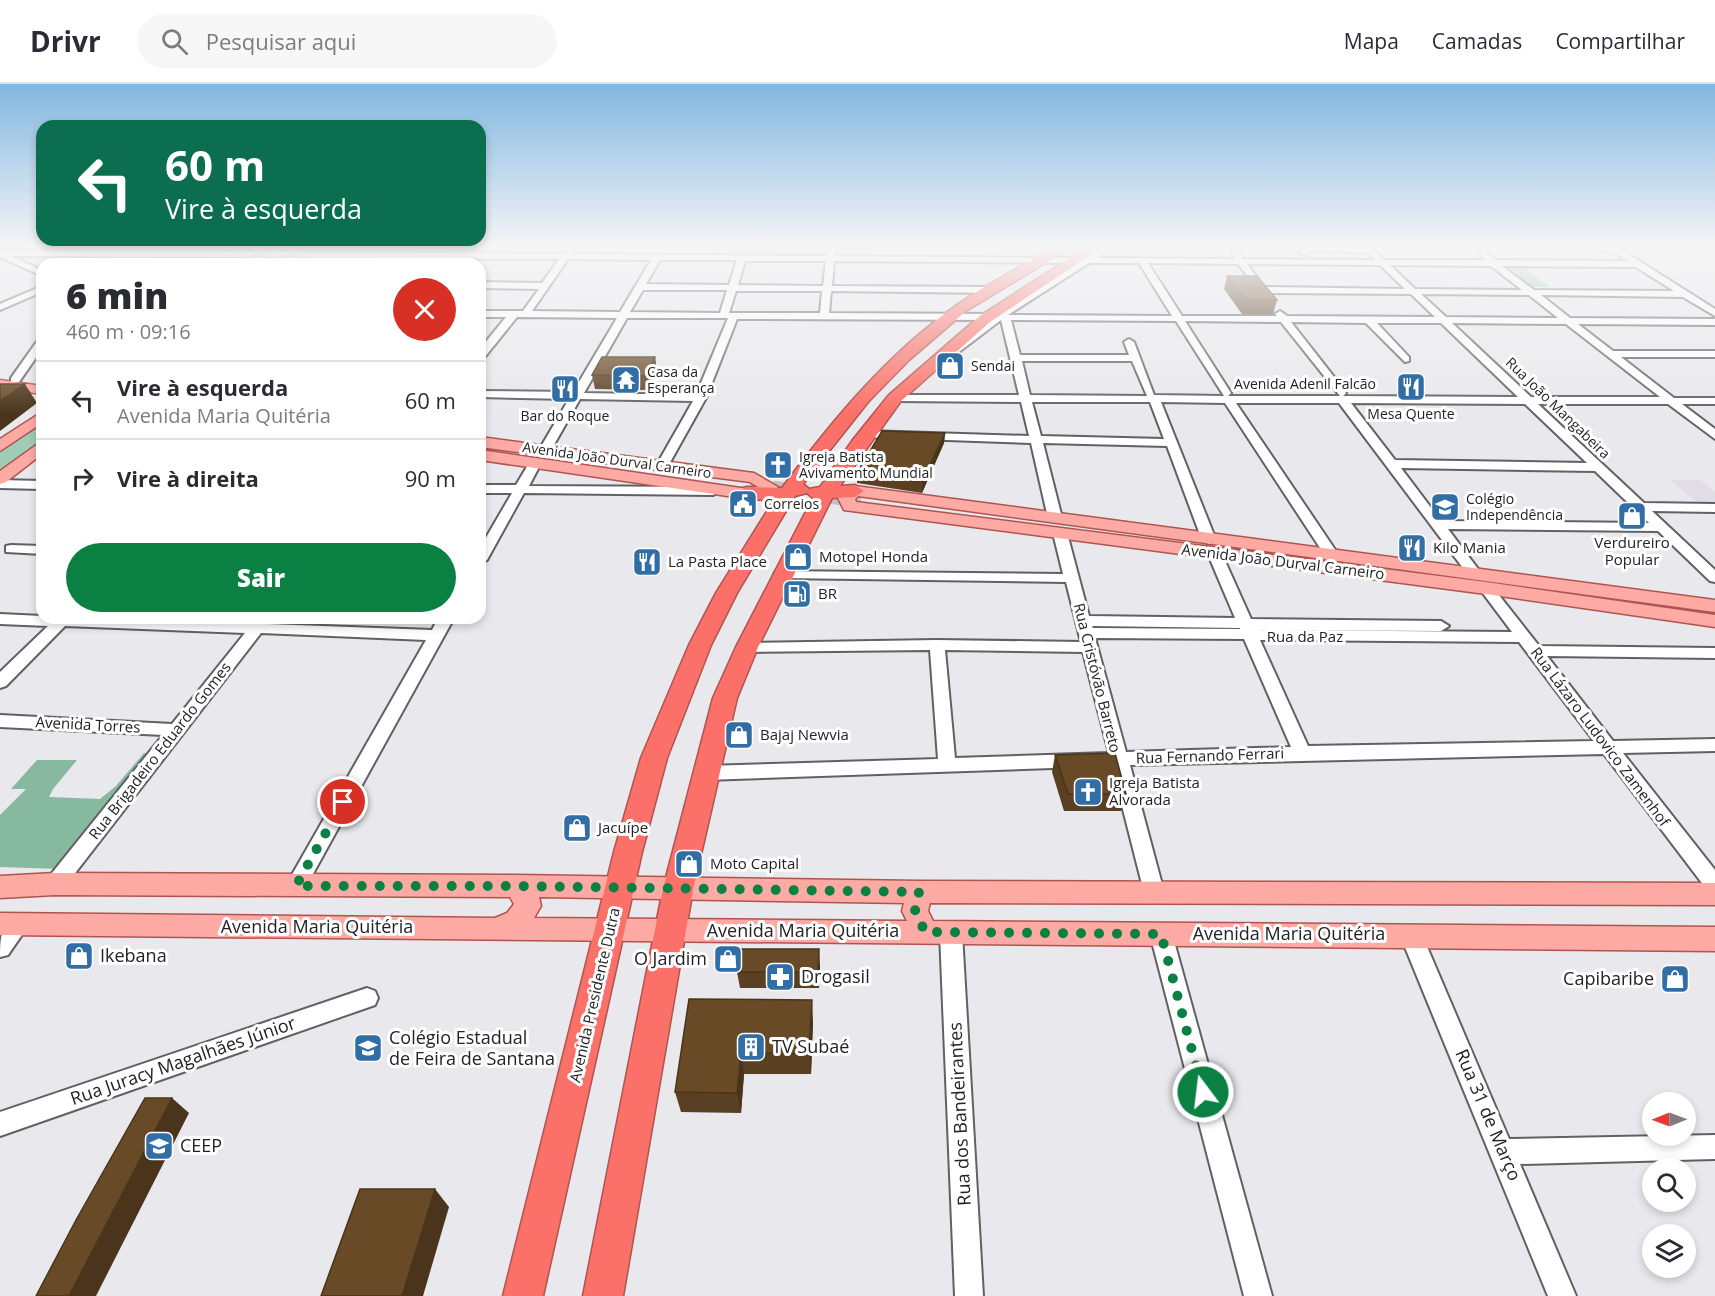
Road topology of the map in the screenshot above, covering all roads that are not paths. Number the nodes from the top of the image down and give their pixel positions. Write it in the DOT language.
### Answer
graph roads {
  1 [pos="534,302"];
  2 [pos="633,302"];
  3 [pos="730,302"];
  4 [pos="826,302"];
  5 [pos="974,302"];
  6 [pos="1021,302"];
  7 [pos="1168,302"];
  8 [pos="1270,302"];
  9 [pos="1422,302"];
  10 [pos="1544,302"];
  11 [pos="1697,302"];
  12 [pos="1715,313"];
  13 [pos="486,314"];
  14 [pos="514,314"];
  15 [pos="526,314"];
  16 [pos="625,316"];
  17 [pos="728,317"];
  18 [pos="824,317"];
  19 [pos="948,319"];
  20 [pos="996,319"];
  21 [pos="1179,319"];
  22 [pos="1285,320"];
  23 [pos="1370,321"];
  24 [pos="1444,321"];
  25 [pos="1571,321"];
  26 [pos="1715,322"];
  27 [pos="486,342"];
  28 [pos="492,342"];
  29 [pos="1128,342"];
  30 [pos="486,349"];
  31 [pos="1612,354"];
  32 [pos="1715,354"];
  33 [pos="1017,357"];
  34 [pos="1135,358"];
  35 [pos="1405,359"];
  36 [pos="0,378"];
  37 [pos="0,384"];
  38 [pos="36,389"];
  39 [pos="0,391"];
  40 [pos="899,393"];
  41 [pos="486,394"];
  42 [pos="1025,394"];
  43 [pos="1715,394"];
  44 [pos="1152,395"];
  45 [pos="578,396"];
  46 [pos="1227,396"];
  47 [pos="1341,396"];
  48 [pos="1525,397"];
  49 [pos="700,398"];
  50 [pos="1668,398"];
  51 [pos="1715,401"];
  52 [pos="36,420"];
  53 [pos="866,435"];
  54 [pos="1715,435"];
  55 [pos="1034,438"];
  56 [pos="1172,443"];
  57 [pos="0,446"];
  58 [pos="545,450"];
  59 [pos="36,451"];
  60 [pos="491,452"];
  61 [pos="535,463"];
  62 [pos="1393,464"];
  63 [pos="808,465"];
  64 [pos="662,466"];
  65 [pos="1598,466"];
  66 [pos="839,473"];
  67 [pos="0,479"];
  68 [pos="0,484"];
  69 [pos="36,485"];
  70 [pos="750,486"];
  71 [pos="486,489"];
  72 [pos="522,489"];
  73 [pos="726,491"];
  74 [pos="827,491"];
  75 [pos="855,499"];
  76 [pos="780,504"];
  77 [pos="1640,507"];
  78 [pos="1715,508"];
  79 [pos="814,514"];
  80 [pos="1437,525"];
  81 [pos="1058,526"];
  82 [pos="1662,527"];
  83 [pos="1205,546"];
  84 [pos="11,549"];
  85 [pos="36,550"];
  86 [pos="486,550"];
  87 [pos="1332,554"];
  88 [pos="1474,573"];
  89 [pos="782,574"];
  90 [pos="1071,578"];
  91 [pos="1715,578"];
  92 [pos="1486,588"];
  93 [pos="1715,606"];
  94 [pos="0,619"];
  95 [pos="36,620"];
  96 [pos="1715,621"];
  97 [pos="58,624"];
  98 [pos="261,624"];
  99 [pos="442,624"];
  100 [pos="1249,630"];
  101 [pos="1087,634"];
  102 [pos="436,635"];
  103 [pos="1525,638"];
  104 [pos="937,645"];
  105 [pos="747,647"];
  106 [pos="1715,653"];
  107 [pos="0,682"];
  108 [pos="0,722"];
  109 [pos="176,729"];
  110 [pos="1715,745"];
  111 [pos="1607,747"];
  112 [pos="1302,753"];
  113 [pos="1118,759"];
  114 [pos="947,764"];
  115 [pos="705,773"];
  116 [pos="52,884"];
  117 [pos="0,885"];
  118 [pos="1715,885"];
  119 [pos="296,886"];
  120 [pos="515,886"];
  121 [pos="620,887"];
  122 [pos="678,888"];
  123 [pos="1154,891"];
  124 [pos="919,892"];
  125 [pos="1715,894"];
  126 [pos="501,928"];
  127 [pos="611,929"];
  128 [pos="6,930"];
  129 [pos="669,930"];
  130 [pos="938,932"];
  131 [pos="1161,934"];
  132 [pos="1411,935"];
  133 [pos="1715,939"];
  134 [pos="367,998"];
  135 [pos="0,1124"];
  136 [pos="1715,1147"];
  137 [pos="1504,1152"];
  138 [pos="523,1296"];
  139 [pos="603,1296"];
  140 [pos="969,1296"];
  141 [pos="1258,1296"];
  142 [pos="1562,1296"];
  1 -- 15 [label="street"];
  2 -- 16 [label="street"];
  3 -- 17 [label="street"];
  4 -- 18 [label="street"];
  5 -- 19 [label="highway, Avenida Presidente Dutra"];
  6 -- 20 [label="highway"];
  7 -- 21 [label="street"];
  8 -- 22 [label="street"];
  9 -- 24 [label="street, Rua João Mangabeira"];
  10 -- 25 [label="street"];
  11 -- 12 [label="street"];
  13 -- 14 [label="street"];
  14 -- 15 [label="street"];
  14 -- 28 [label="street"];
  15 -- 16 [label="street"];
  16 -- 17 [label="street"];
  16 -- 45 [label="street"];
  17 -- 18 [label="street"];
  17 -- 49 [label="street"];
  18 -- 19 [label="street"];
  19 -- 20 [label="street"];
  19 -- 63 [label="highway, Avenida Presidente Dutra"];
  20 -- 21 [label="street"];
  20 -- 33 [label="street, Rua Cristóvão Barreto"];
  20 -- 40 [label="highway"];
  21 -- 22 [label="street"];
  21 -- 46 [label="street"];
  22 -- 23 [label="street"];
  22 -- 47 [label="street"];
  23 -- 24 [label="street"];
  23 -- 35 [label="street"];
  24 -- 25 [label="street"];
  24 -- 48 [label="street, Rua João Mangabeira"];
  25 -- 26 [label="street"];
  25 -- 31 [label="street"];
  27 -- 28 [label="street"];
  28 -- 30 [label="street"];
  29 -- 34 [label="street"];
  31 -- 32 [label="street"];
  31 -- 50 [label="street"];
  33 -- 34 [label="street"];
  33 -- 42 [label="street, Rua Cristóvão Barreto"];
  34 -- 44 [label="street"];
  36 -- 38 [label="main road"];
  37 -- 38 [label="main road"];
  38 -- 39 [label="main road"];
  40 -- 42 [label="street, Avenida Adenil Falcão"];
  40 -- 53 [label="highway"];
  41 -- 45 [label="street"];
  42 -- 44 [label="street, Avenida Adenil Falcão"];
  42 -- 55 [label="street, Rua Cristóvão Barreto"];
  43 -- 50 [label="street, Avenida Adenil Falcão"];
  44 -- 46 [label="street, Avenida Adenil Falcão"];
  44 -- 56 [label="street"];
  45 -- 49 [label="street"];
  45 -- 58 [label="street"];
  46 -- 47 [label="street, Avenida Adenil Falcão"];
  46 -- 87 [label="street"];
  47 -- 48 [label="street, Avenida Adenil Falcão"];
  47 -- 62 [label="street"];
  48 -- 50 [label="street, Avenida Adenil Falcão"];
  48 -- 65 [label="street, Rua João Mangabeira"];
  49 -- 64 [label="street"];
  50 -- 51 [label="street, Avenida Adenil Falcão"];
  50 -- 54 [label="street"];
  52 -- 57 [label="main road"];
  53 -- 55 [label="street"];
  53 -- 66 [label="highway"];
  55 -- 56 [label="street"];
  55 -- 81 [label="street, Rua Cristóvão Barreto"];
  56 -- 83 [label="street"];
  58 -- 60 [label="main road, Avenida João Durval Carneiro"];
  58 -- 64 [label="main road, Avenida João Durval Carneiro"];
  59 -- 67 [label="main road"];
  60 -- 61 [label="main road, Avenida João Durval Carneiro"];
  60 -- 70 [label="main road"];
  61 -- 72 [label="street"];
  61 -- 73 [label="main road, Avenida João Durval Carneiro"];
  62 -- 65 [label="street"];
  62 -- 80 [label="street"];
  63 -- 70 [label="highway"];
  63 -- 76 [label="highway, Avenida Presidente Dutra"];
  64 -- 70 [label="main road, Avenida João Durval Carneiro"];
  65 -- 77 [label="street, Rua João Mangabeira"];
  66 -- 74 [label="highway"];
  66 -- 75 [label="highway"];
  66 -- 76 [label="highway"];
  68 -- 69 [label="street"];
  70 -- 73 [label="main road, Avenida João Durval Carneiro"];
  70 -- 76 [label="highway"];
  71 -- 72 [label="street"];
  72 -- 73 [label="street"];
  72 -- 86 [label="street"];
  74 -- 75 [label="highway"];
  74 -- 76 [label="highway"];
  74 -- 79 [label="highway"];
  75 -- 79 [label="highway"];
  75 -- 81 [label="main road, Avenida João Durval Carneiro"];
  75 -- 83 [label="main road"];
  76 -- 121 [label="highway, Avenida Presidente Dutra"];
  77 -- 78 [label="street"];
  77 -- 82 [label="street, Rua João Mangabeira"];
  79 -- 89 [label="highway"];
  80 -- 82 [label="street"];
  80 -- 88 [label="street"];
  81 -- 83 [label="main road, Avenida João Durval Carneiro"];
  81 -- 90 [label="street, Rua Cristóvão Barreto"];
  82 -- 91 [label="street, Rua João Mangabeira"];
  83 -- 87 [label="main road, Avenida João Durval Carneiro"];
  83 -- 92 [label="main road, Avenida João Durval Carneiro"];
  83 -- 100 [label="street"];
  84 -- 85 [label="street"];
  87 -- 88 [label="main road, Avenida João Durval Carneiro"];
  88 -- 93 [label="main road, Avenida João Durval Carneiro"];
  89 -- 90 [label="street"];
  89 -- 105 [label="highway"];
  90 -- 101 [label="street, Rua Cristóvão Barreto"];
  92 -- 96 [label="main road, Avenida João Durval Carneiro"];
  92 -- 103 [label="street, Rua Lázaro Ludovico Zamenhof"];
  94 -- 95 [label="street"];
  97 -- 107 [label="street"];
  98 -- 102 [label="street"];
  98 -- 109 [label="street, Rua Brigadeiro Eduardo Gomes"];
  99 -- 102 [label="street"];
  100 -- 101 [label="street, Rua da Paz"];
  100 -- 103 [label="street, Rua da Paz"];
  100 -- 112 [label="street"];
  101 -- 104 [label="street, Rua da Paz"];
  101 -- 113 [label="street, Rua Cristóvão Barreto"];
  102 -- 119 [label="street"];
  103 -- 106 [label="street, Rua da Paz"];
  103 -- 111 [label="street, Rua Lázaro Ludovico Zamenhof"];
  104 -- 105 [label="street, Rua da Paz"];
  104 -- 114 [label="street"];
  105 -- 115 [label="highway"];
  108 -- 109 [label="street, Avenida Torres"];
  109 -- 116 [label="street, Rua Brigadeiro Eduardo Gomes"];
  110 -- 111 [label="street, Rua Fernando Ferrari"];
  111 -- 112 [label="street, Rua Fernando Ferrari"];
  111 -- 118 [label="street, Rua Lázaro Ludovico Zamenhof"];
  112 -- 113 [label="street, Rua Fernando Ferrari"];
  113 -- 114 [label="street, Rua Fernando Ferrari"];
  113 -- 123 [label="street, Rua Cristóvão Barreto"];
  114 -- 115 [label="street, Rua Fernando Ferrari"];
  115 -- 122 [label="highway"];
  116 -- 117 [label="main road"];
  116 -- 119 [label="main road"];
  119 -- 120 [label="main road"];
  120 -- 121 [label="main road"];
  120 -- 126 [label="main road"];
  121 -- 122 [label="main road"];
  121 -- 127 [label="highway, Avenida Presidente Dutra"];
  122 -- 124 [label="main road"];
  122 -- 129 [label="highway"];
  123 -- 124 [label="main road"];
  123 -- 125 [label="main road"];
  124 -- 130 [label="main road"];
  126 -- 127 [label="main road, Avenida Maria Quitéria"];
  126 -- 128 [label="main road, Avenida Maria Quitéria"];
  127 -- 129 [label="main road, Avenida Maria Quitéria"];
  127 -- 138 [label="highway, Avenida Presidente Dutra"];
  129 -- 130 [label="main road, Avenida Maria Quitéria"];
  129 -- 139 [label="highway"];
  130 -- 131 [label="main road, Avenida Maria Quitéria"];
  130 -- 140 [label="street, Rua dos Bandeirantes"];
  131 -- 132 [label="main road, Avenida Maria Quitéria"];
  131 -- 141 [label="street"];
  132 -- 133 [label="main road, Avenida Maria Quitéria"];
  132 -- 137 [label="street, Rua 31 de Março"];
  134 -- 135 [label="street, Rua Juracy Magalhães Júnior"];
  136 -- 137 [label="street"];
  137 -- 142 [label="street, Rua 31 de Março"];
}
